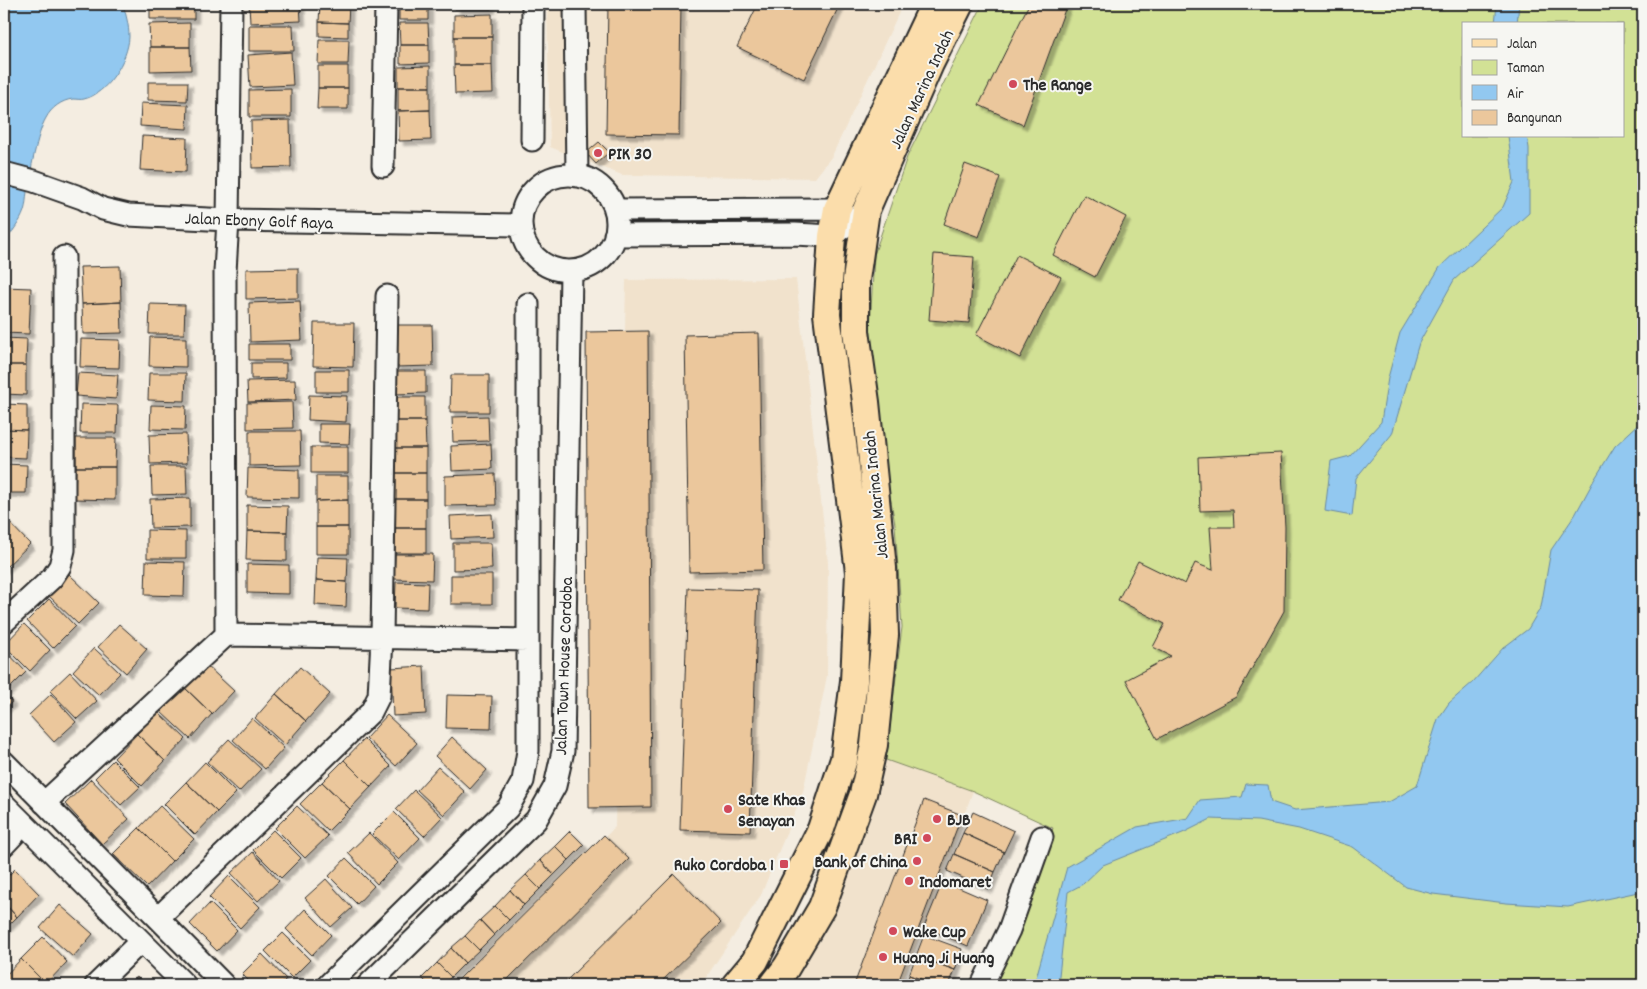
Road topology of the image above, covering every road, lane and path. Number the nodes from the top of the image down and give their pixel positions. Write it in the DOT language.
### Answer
graph roads {
  1 [pos="231,4"];
  2 [pos="386,4"];
  3 [pos="533,4"];
  4 [pos="575,4"];
  5 [pos="934,4"];
  6 [pos="960,4"];
  7 [pos="532,140"];
  8 [pos="383,166"];
  9 [pos="4,173"];
  10 [pos="577,176"];
  11 [pos="836,209"];
  12 [pos="615,210"];
  13 [pos="866,210"];
  14 [pos="228,220"];
  15 [pos="521,225"];
  16 [pos="615,235"];
  17 [pos="832,236"];
  18 [pos="64,257"];
  19 [pos="571,272"];
  20 [pos="387,296"];
  21 [pos="528,304"];
  22 [pos="4,622"];
  23 [pos="226,635"];
  24 [pos="382,638"];
  25 [pos="528,640"];
  26 [pos="4,762"];
  27 [pos="44,803"];
  28 [pos="4,804"];
  29 [pos="24,824"];
  30 [pos="1042,837"];
  31 [pos="4,845"];
  32 [pos="158,918"];
  33 [pos="141,941"];
  34 [pos="96,985"];
  35 [pos="186,985"];
  36 [pos="224,985"];
  37 [pos="328,985"];
  38 [pos="368,985"];
  39 [pos="735,985"];
  40 [pos="773,985"];
  41 [pos="982,985"];
  1 -- 14 [label="street"];
  2 -- 8 [label="street"];
  3 -- 7 [label="street"];
  4 -- 10 [label="street"];
  5 -- 11 [label="main road, Jalan Marina Indah"];
  6 -- 13 [label="main road, Jalan Marina Indah"];
  9 -- 14 [label="street, Jalan Ebony Golf Raya"];
  10 -- 12 [label="street"];
  10 -- 15 [label="street"];
  11 -- 12 [label="street"];
  11 -- 17 [label="main road, Jalan Marina Indah"];
  12 -- 16 [label="street"];
  13 -- 17 [label="street"];
  13 -- 40 [label="main road, Jalan Marina Indah"];
  14 -- 15 [label="street, Jalan Ebony Golf Raya"];
  14 -- 23 [label="street"];
  15 -- 19 [label="street"];
  16 -- 17 [label="street"];
  16 -- 19 [label="street"];
  17 -- 39 [label="main road, Jalan Marina Indah"];
  18 -- 22 [label="street"];
  19 -- 38 [label="street, Jalan Town House Cordoba"];
  20 -- 24 [label="street"];
  21 -- 25 [label="street"];
  23 -- 24 [label="street"];
  23 -- 27 [label="street"];
  24 -- 25 [label="street"];
  24 -- 32 [label="street"];
  25 -- 37 [label="street"];
  26 -- 27 [label="street"];
  27 -- 32 [label="street"];
  28 -- 29 [label="street"];
  29 -- 31 [label="street"];
  29 -- 33 [label="street"];
  30 -- 41 [label="street"];
  32 -- 36 [label="street"];
  33 -- 34 [label="street"];
  33 -- 35 [label="street"];
}
